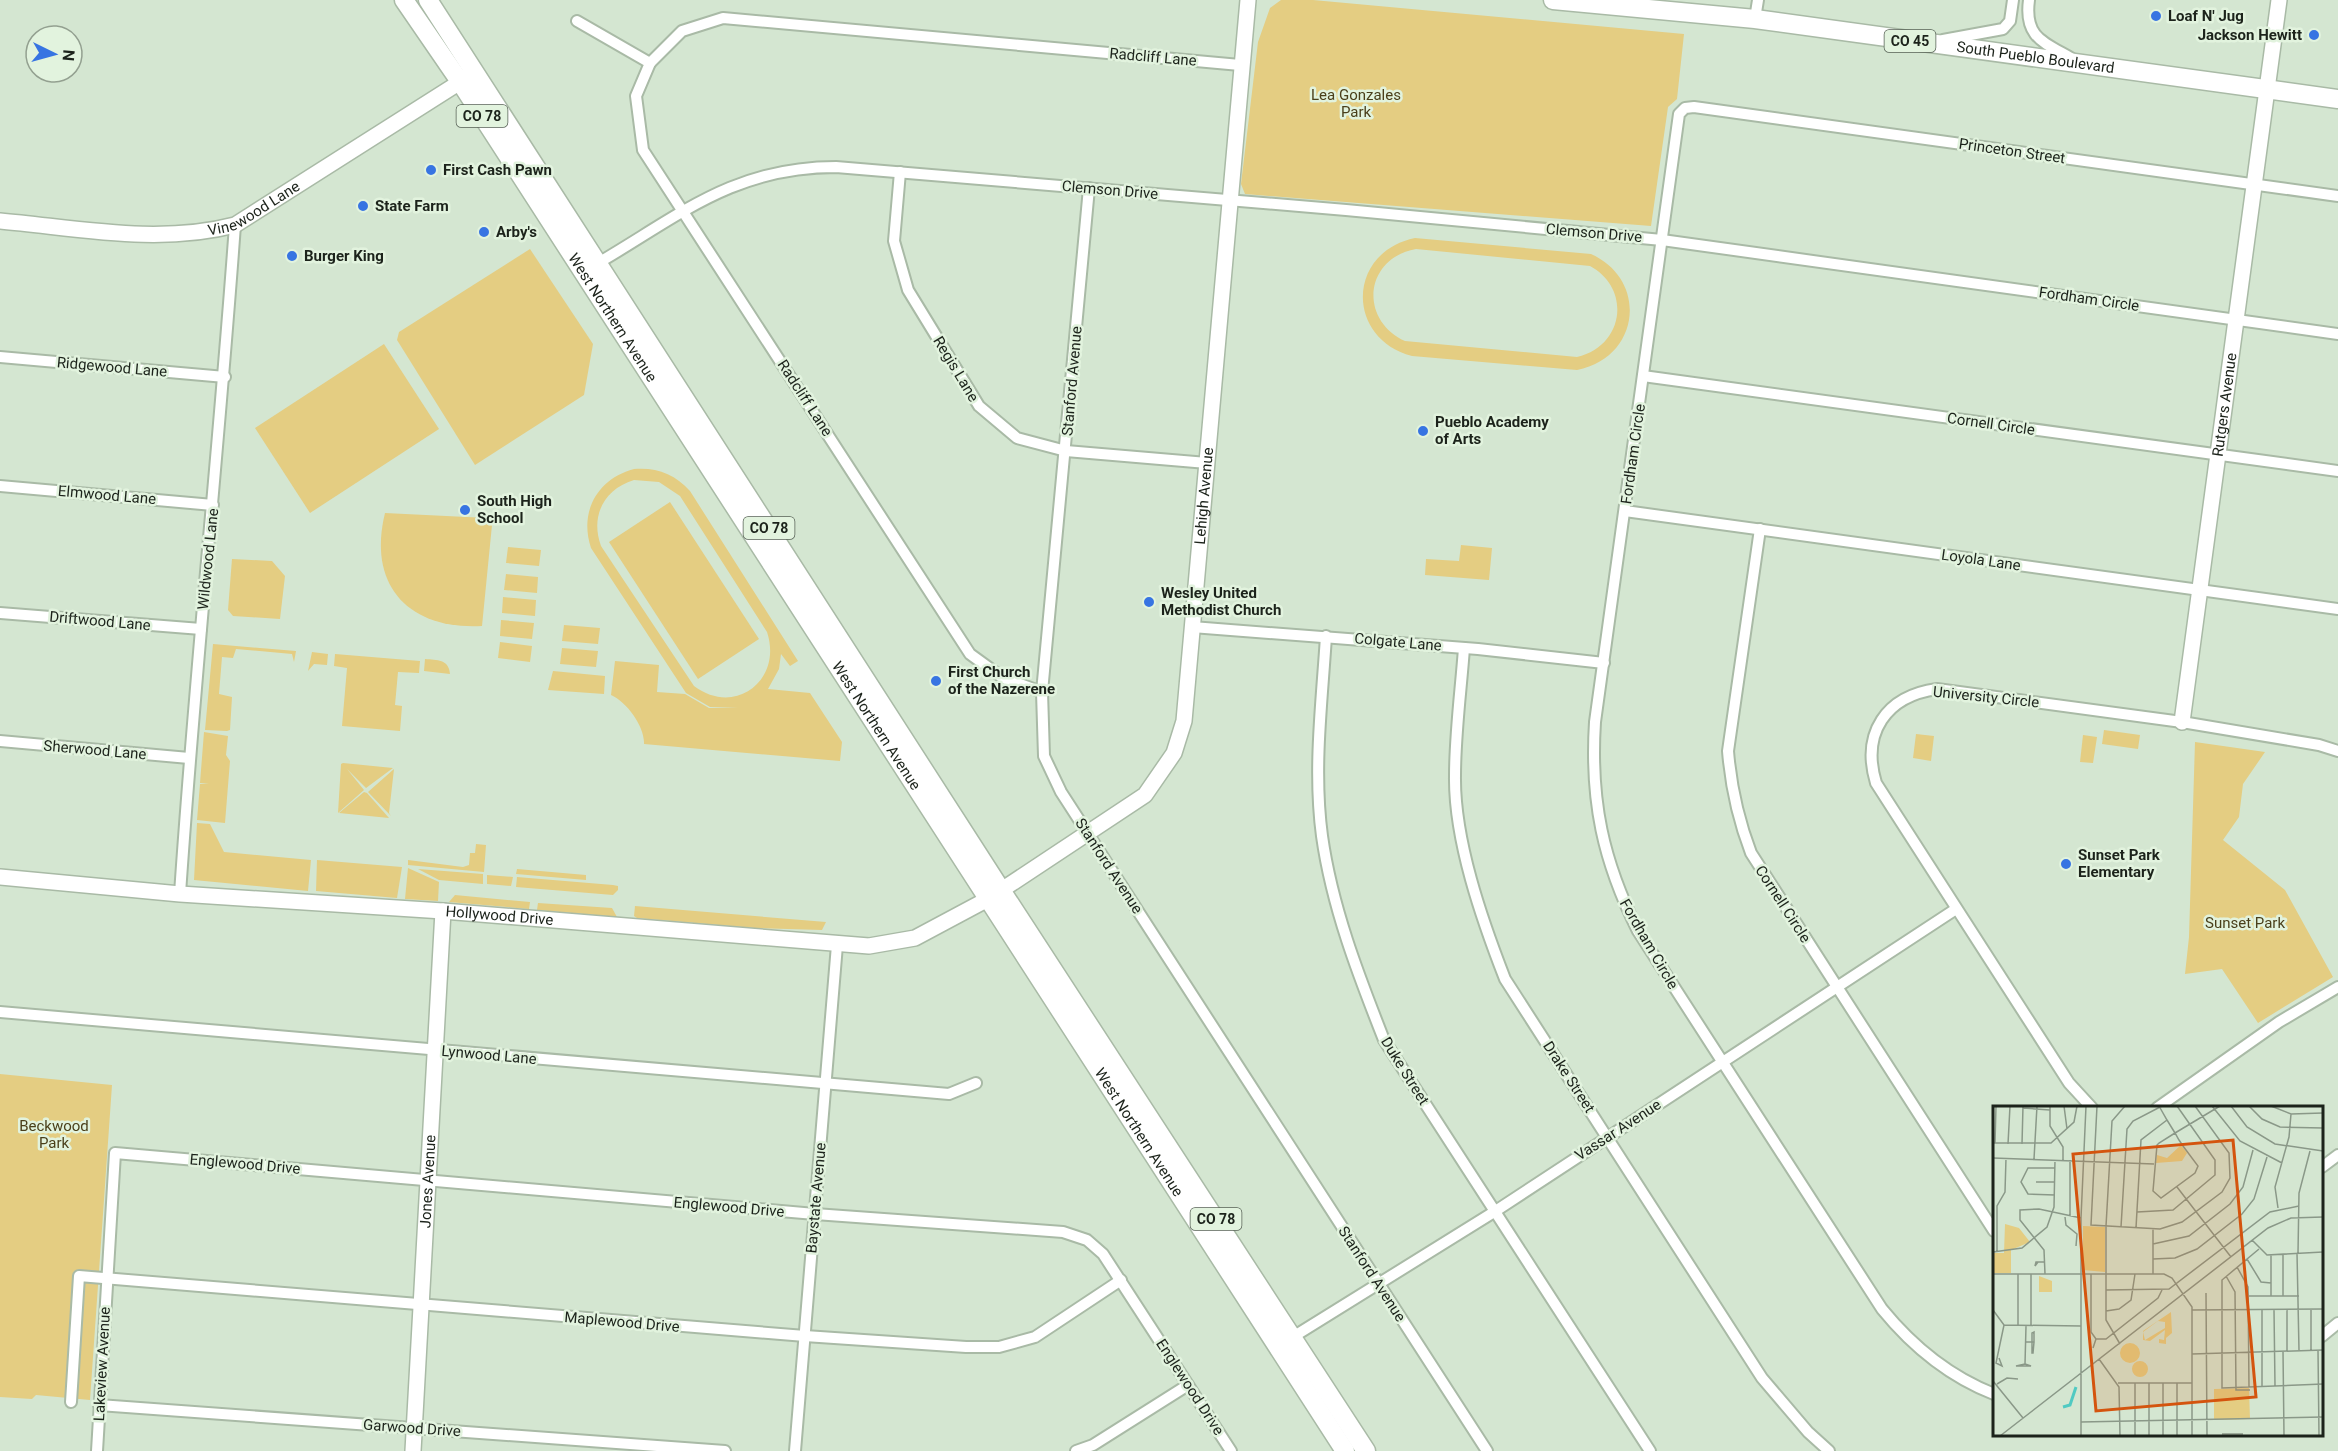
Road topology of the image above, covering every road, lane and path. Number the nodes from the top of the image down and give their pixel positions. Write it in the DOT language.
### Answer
graph roads {
  1 [pos="404,0"];
  2 [pos="428,0"];
  3 [pos="1248,0"];
  4 [pos="1553,0"];
  5 [pos="1758,0"];
  6 [pos="2013,0"];
  7 [pos="2029,0"];
  8 [pos="2279,0"];
  9 [pos="1755,19"];
  10 [pos="577,21"];
  11 [pos="1927,43"];
  12 [pos="650,63"];
  13 [pos="2082,64"];
  14 [pos="1240,65"];
  15 [pos="467,78"];
  16 [pos="2267,90"];
  17 [pos="2338,99"];
  18 [pos="1685,108"];
  19 [pos="900,172"];
  20 [pos="2255,185"];
  21 [pos="1089,188"];
  22 [pos="2338,196"];
  23 [pos="1228,201"];
  24 [pos="684,210"];
  25 [pos="0,221"];
  26 [pos="235,225"];
  27 [pos="1662,240"];
  28 [pos="590,268"];
  29 [pos="2238,320"];
  30 [pos="2338,334"];
  31 [pos="0,357"];
  32 [pos="1643,376"];
  33 [pos="225,377"];
  34 [pos="1066,451"];
  35 [pos="2220,455"];
  36 [pos="1207,463"];
  37 [pos="2338,471"];
  38 [pos="0,486"];
  39 [pos="213,505"];
  40 [pos="1625,511"];
  41 [pos="1760,529"];
  42 [pos="2200,590"];
  43 [pos="2338,609"];
  44 [pos="0,613"];
  45 [pos="1192,627"];
  46 [pos="201,629"];
  47 [pos="1326,636"];
  48 [pos="1464,648"];
  49 [pos="1604,663"];
  50 [pos="1042,692"];
  51 [pos="2182,722"];
  52 [pos="0,741"];
  53 [pos="2338,750"];
  54 [pos="189,758"];
  55 [pos="1087,831"];
  56 [pos="0,877"];
  57 [pos="180,894"];
  58 [pos="994,894"];
  59 [pos="1956,909"];
  60 [pos="443,912"];
  61 [pos="837,945"];
  62 [pos="2338,987"];
  63 [pos="1838,988"];
  64 [pos="0,1012"];
  65 [pos="436,1050"];
  66 [pos="1723,1063"];
  67 [pos="825,1083"];
  68 [pos="976,1083"];
  69 [pos="2091,1106"];
  70 [pos="2158,1106"];
  71 [pos="1608,1136"];
  72 [pos="116,1153"];
  73 [pos="2338,1155"];
  74 [pos="2323,1166"];
  75 [pos="428,1180"];
  76 [pos="1494,1212"];
  77 [pos="815,1214"];
  78 [pos="1993,1228"];
  79 [pos="106,1278"];
  80 [pos="1121,1280"];
  81 [pos="1378,1282"];
  82 [pos="421,1306"];
  83 [pos="2338,1323"];
  84 [pos="2323,1335"];
  85 [pos="805,1336"];
  86 [pos="1285,1342"];
  87 [pos="1188,1385"];
  88 [pos="1993,1393"];
  89 [pos="71,1402"];
  90 [pos="99,1405"];
  91 [pos="414,1428"];
  92 [pos="97,1451"];
  93 [pos="413,1451"];
  94 [pos="725,1451"];
  95 [pos="795,1451"];
  96 [pos="1076,1451"];
  97 [pos="1231,1451"];
  98 [pos="1346,1451"];
  99 [pos="1366,1451"];
  100 [pos="1487,1451"];
  101 [pos="1650,1451"];
  102 [pos="1829,1451"];
  1 -- 15 [label="main road, West Northern Avenue / CO 78"];
  2 -- 15 [label="main road, West Northern Avenue / CO 78"];
  3 -- 14 [label="street, Lehigh Avenue"];
  4 -- 9 [label="main road, South Pueblo Boulevard / CO 45"];
  5 -- 9 [label="street"];
  6 -- 11 [label="street"];
  7 -- 13 [label="street"];
  8 -- 16 [label="street, Rutgers Avenue"];
  9 -- 11 [label="main road, South Pueblo Boulevard / CO 45"];
  10 -- 12 [label="street"];
  11 -- 13 [label="main road, South Pueblo Boulevard / CO 45"];
  12 -- 14 [label="street, Radcliff Lane"];
  12 -- 24 [label="street, Radcliff Lane"];
  13 -- 16 [label="main road, South Pueblo Boulevard / CO 45"];
  14 -- 23 [label="street, Lehigh Avenue"];
  15 -- 26 [label="street, Vinewood Lane"];
  15 -- 28 [label="main road, West Northern Avenue / CO 78"];
  16 -- 17 [label="main road, South Pueblo Boulevard / CO 45"];
  16 -- 20 [label="street, Rutgers Avenue"];
  18 -- 20 [label="street, Princeton Street"];
  18 -- 27 [label="street, Fordham Circle"];
  19 -- 21 [label="street, Clemson Drive"];
  19 -- 24 [label="street, Clemson Drive"];
  19 -- 34 [label="street, Regis Lane"];
  20 -- 22 [label="street, Princeton Street"];
  20 -- 29 [label="street, Rutgers Avenue"];
  21 -- 23 [label="street, Clemson Drive"];
  21 -- 34 [label="street, Stanford Avenue"];
  23 -- 27 [label="street, Clemson Drive"];
  23 -- 36 [label="street, Lehigh Avenue"];
  24 -- 28 [label="street, Clemson Drive"];
  24 -- 50 [label="street, Radcliff Lane"];
  25 -- 26 [label="street, Vinewood Lane"];
  26 -- 33 [label="street, Wildwood Lane"];
  27 -- 29 [label="street, Fordham Circle"];
  27 -- 32 [label="street, Fordham Circle"];
  28 -- 58 [label="main road, West Northern Avenue / CO 78"];
  29 -- 30 [label="street, Fordham Circle"];
  29 -- 35 [label="street, Rutgers Avenue"];
  31 -- 33 [label="street, Ridgewood Lane"];
  32 -- 35 [label="street, Cornell Circle"];
  32 -- 40 [label="street, Fordham Circle"];
  33 -- 39 [label="street, Wildwood Lane"];
  34 -- 36 [label="street, Regis Lane"];
  34 -- 50 [label="street, Stanford Avenue"];
  35 -- 37 [label="street, Cornell Circle"];
  35 -- 42 [label="street, Rutgers Avenue"];
  36 -- 45 [label="street, Lehigh Avenue"];
  38 -- 39 [label="street, Elmwood Lane"];
  39 -- 46 [label="street, Wildwood Lane"];
  40 -- 41 [label="street, Loyola Lane"];
  40 -- 49 [label="street, Fordham Circle"];
  41 -- 42 [label="street, Loyola Lane"];
  41 -- 63 [label="street, Cornell Circle"];
  42 -- 43 [label="street, Loyola Lane"];
  42 -- 51 [label="street, Rutgers Avenue"];
  44 -- 46 [label="street, Driftwood Lane"];
  45 -- 47 [label="street, Colgate Lane"];
  45 -- 55 [label="street, Lehigh Avenue"];
  46 -- 54 [label="street, Wildwood Lane"];
  47 -- 48 [label="street, Colgate Lane"];
  47 -- 76 [label="street, Duke Street"];
  48 -- 49 [label="street, Colgate Lane"];
  48 -- 71 [label="street, Drake Street"];
  49 -- 66 [label="street, Fordham Circle"];
  50 -- 55 [label="street, Stanford Avenue"];
  51 -- 53 [label="street, University Circle"];
  51 -- 59 [label="street, University Circle"];
  52 -- 54 [label="street, Sherwood Lane"];
  54 -- 57 [label="street, Wildwood Lane"];
  55 -- 58 [label="street, Lehigh Avenue"];
  55 -- 81 [label="street, Stanford Avenue"];
  56 -- 57 [label="street, Hollywood Drive"];
  57 -- 60 [label="street, Hollywood Drive"];
  58 -- 61 [label="street, Hollywood Drive"];
  58 -- 86 [label="main road, West Northern Avenue / CO 78"];
  59 -- 63 [label="street, Vassar Avenue"];
  59 -- 69 [label="street, University Circle"];
  60 -- 61 [label="street, Hollywood Drive"];
  60 -- 65 [label="street, Jones Avenue"];
  61 -- 67 [label="street, Baystate Avenue"];
  62 -- 70 [label="street"];
  63 -- 66 [label="street, Vassar Avenue"];
  63 -- 78 [label="street, Cornell Circle"];
  64 -- 65 [label="street, Lynwood Lane"];
  65 -- 67 [label="street, Lynwood Lane"];
  65 -- 75 [label="street, Jones Avenue"];
  66 -- 71 [label="street, Vassar Avenue"];
  66 -- 88 [label="street, Fordham Circle"];
  67 -- 68 [label="street, Lynwood Lane"];
  67 -- 77 [label="street, Baystate Avenue"];
  71 -- 76 [label="street, Vassar Avenue"];
  71 -- 102 [label="street, Drake Street"];
  72 -- 75 [label="street, Englewood Drive"];
  72 -- 79 [label="street, Lakeview Avenue"];
  73 -- 74 [label="street"];
  75 -- 77 [label="street, Englewood Drive"];
  75 -- 82 [label="street, Jones Avenue"];
  76 -- 81 [label="street, Vassar Avenue"];
  76 -- 101 [label="street, Duke Street"];
  77 -- 80 [label="street, Englewood Drive"];
  77 -- 85 [label="street, Baystate Avenue"];
  79 -- 82 [label="street, Maplewood Drive"];
  79 -- 89 [label="street, Lakeview Avenue"];
  79 -- 90 [label="street, Lakeview Avenue"];
  80 -- 85 [label="street, Maplewood Drive"];
  80 -- 87 [label="street, Englewood Drive"];
  81 -- 86 [label="street, Vassar Avenue"];
  81 -- 100 [label="street, Stanford Avenue"];
  82 -- 85 [label="street, Maplewood Drive"];
  82 -- 91 [label="street, Jones Avenue"];
  83 -- 84 [label="street"];
  85 -- 95 [label="street, Baystate Avenue"];
  86 -- 98 [label="main road, West Northern Avenue / CO 78"];
  86 -- 99 [label="main road, West Northern Avenue / CO 78"];
  87 -- 96 [label="street"];
  87 -- 97 [label="street, Englewood Drive"];
  90 -- 91 [label="street, Garwood Drive"];
  90 -- 92 [label="street, Lakeview Avenue"];
  91 -- 93 [label="street, Jones Avenue"];
  91 -- 94 [label="street, Garwood Drive"];
}
